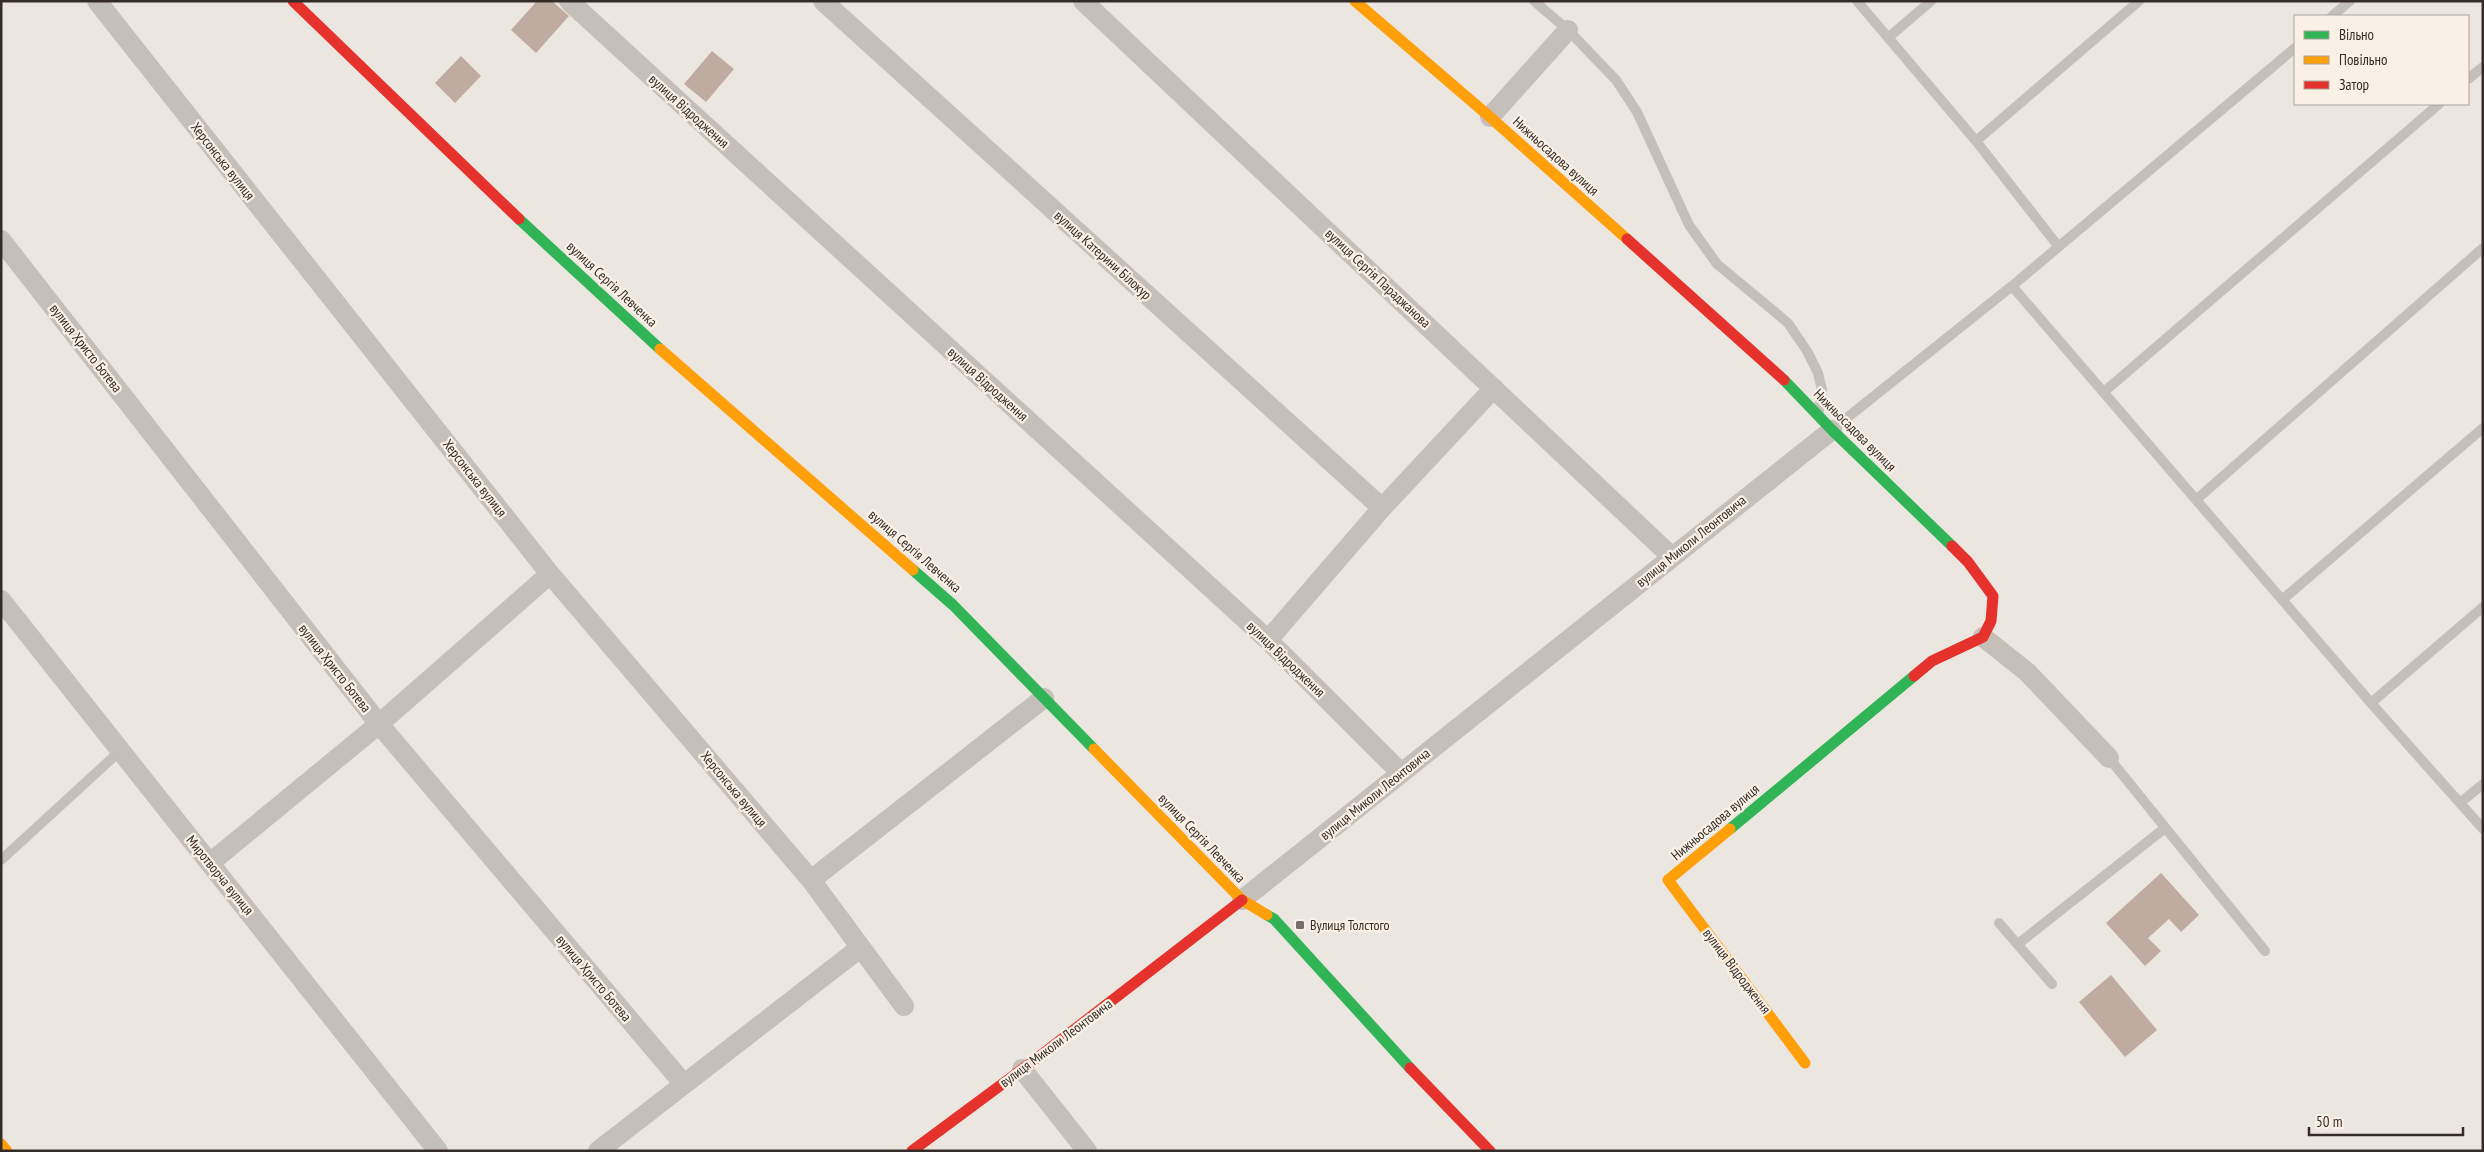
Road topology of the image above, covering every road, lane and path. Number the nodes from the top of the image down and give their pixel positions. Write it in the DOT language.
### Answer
graph roads {
  1 [pos="97,1"];
  2 [pos="570,1"];
  3 [pos="823,1"];
  4 [pos="1083,1"];
  5 [pos="1355,1"];
  6 [pos="1534,1"];
  7 [pos="1858,1"];
  8 [pos="1931,1"];
  9 [pos="2139,1"];
  10 [pos="2350,1"];
  11 [pos="294,2"];
  12 [pos="2333,15"];
  13 [pos="1568,30"];
  14 [pos="1889,37"];
  15 [pos="2294,49"];
  16 [pos="2483,66"];
  17 [pos="2469,78"];
  18 [pos="2438,105"];
  19 [pos="1490,117"];
  20 [pos="1976,141"];
  21 [pos="1,240"];
  22 [pos="2058,246"];
  23 [pos="2483,248"];
  24 [pos="2012,286"];
  25 [pos="1494,388"];
  26 [pos="2105,391"];
  27 [pos="1818,414"];
  28 [pos="2483,428"];
  29 [pos="1832,430"];
  30 [pos="2197,499"];
  31 [pos="1382,508"];
  32 [pos="1672,557"];
  33 [pos="550,574"];
  34 [pos="1,600"];
  35 [pos="2282,600"];
  36 [pos="2483,606"];
  37 [pos="1983,637"];
  38 [pos="1268,640"];
  39 [pos="1044,698"];
  40 [pos="2371,703"];
  41 [pos="379,724"];
  42 [pos="120,751"];
  43 [pos="2109,758"];
  44 [pos="1401,773"];
  45 [pos="2483,784"];
  46 [pos="2461,802"];
  47 [pos="2166,828"];
  48 [pos="2483,829"];
  49 [pos="1,860"];
  50 [pos="210,863"];
  51 [pos="811,880"];
  52 [pos="1668,880"];
  53 [pos="1242,900"];
  54 [pos="1999,922"];
  55 [pos="2018,944"];
  56 [pos="860,948"];
  57 [pos="2265,951"];
  58 [pos="2052,984"];
  59 [pos="904,1006"];
  60 [pos="1805,1063"];
  61 [pos="1022,1069"];
  62 [pos="683,1083"];
  63 [pos="1,1144"];
  64 [pos="7,1151"];
  65 [pos="438,1151"];
  66 [pos="598,1151"];
  67 [pos="912,1151"];
  68 [pos="1087,1151"];
  69 [pos="1490,1151"];
  1 -- 33 [label="street, Херсонська вулиця"];
  2 -- 38 [label="street, вулиця Відродження"];
  3 -- 31 [label="street, вулиця Катерини Білокур"];
  4 -- 25 [label="street, вулиця Сергія Параджанова"];
  5 -- 19 [label="street, Нижньосадова вулиця"];
  6 -- 13 [label="lane"];
  7 -- 14 [label="lane"];
  8 -- 14 [label="lane"];
  9 -- 20 [label="lane"];
  10 -- 12 [label="lane"];
  11 -- 39 [label="street, вулиця Сергія Левченка"];
  13 -- 19 [label="street"];
  13 -- 27 [label="lane"];
  14 -- 20 [label="lane"];
  15 -- 22 [label="lane"];
  16 -- 17 [label="lane"];
  18 -- 26 [label="lane"];
  19 -- 27 [label="street, Нижньосадова вулиця"];
  20 -- 22 [label="lane"];
  21 -- 41 [label="street, вулиця Христо Ботева"];
  22 -- 24 [label="lane"];
  23 -- 30 [label="lane"];
  24 -- 26 [label="lane"];
  24 -- 29 [label="lane"];
  25 -- 31 [label="street"];
  25 -- 32 [label="street, вулиця Сергія Параджанова"];
  26 -- 30 [label="lane"];
  27 -- 29 [label="street, Нижньосадова вулиця"];
  28 -- 35 [label="lane"];
  29 -- 32 [label="street, вулиця Миколи Леонтовича"];
  29 -- 37 [label="street, Нижньосадова вулиця"];
  30 -- 35 [label="lane"];
  31 -- 38 [label="street"];
  32 -- 44 [label="street, вулиця Миколи Леонтовича"];
  33 -- 41 [label="street"];
  33 -- 51 [label="street, Херсонська вулиця"];
  34 -- 42 [label="street, Миротворча вулиця"];
  35 -- 40 [label="lane"];
  36 -- 40 [label="lane"];
  37 -- 43 [label="street"];
  37 -- 52 [label="street, Нижньосадова вулиця"];
  38 -- 44 [label="street, вулиця Відродження"];
  39 -- 51 [label="street"];
  39 -- 53 [label="street, вулиця Сергія Левченка"];
  40 -- 46 [label="lane"];
  41 -- 50 [label="street"];
  41 -- 62 [label="street, вулиця Христо Ботева"];
  42 -- 49 [label="lane"];
  42 -- 50 [label="street, Миротворча вулиця"];
  43 -- 47 [label="lane"];
  44 -- 53 [label="street, вулиця Миколи Леонтовича"];
  45 -- 46 [label="lane"];
  46 -- 48 [label="lane"];
  47 -- 55 [label="lane"];
  47 -- 57 [label="lane"];
  50 -- 65 [label="street, Миротворча вулиця"];
  51 -- 56 [label="street, Херсонська вулиця"];
  52 -- 60 [label="street, вулиця Відродження"];
  53 -- 61 [label="street, вулиця Миколи Леонтовича"];
  53 -- 69 [label="street, вулиця Сергія Левченка"];
  54 -- 55 [label="lane"];
  55 -- 58 [label="lane"];
  56 -- 59 [label="street, Херсонська вулиця"];
  56 -- 62 [label="street"];
  61 -- 67 [label="street, вулиця Миколи Леонтовича"];
  61 -- 68 [label="street"];
  62 -- 66 [label="street"];
  63 -- 64 [label="street"];
}
